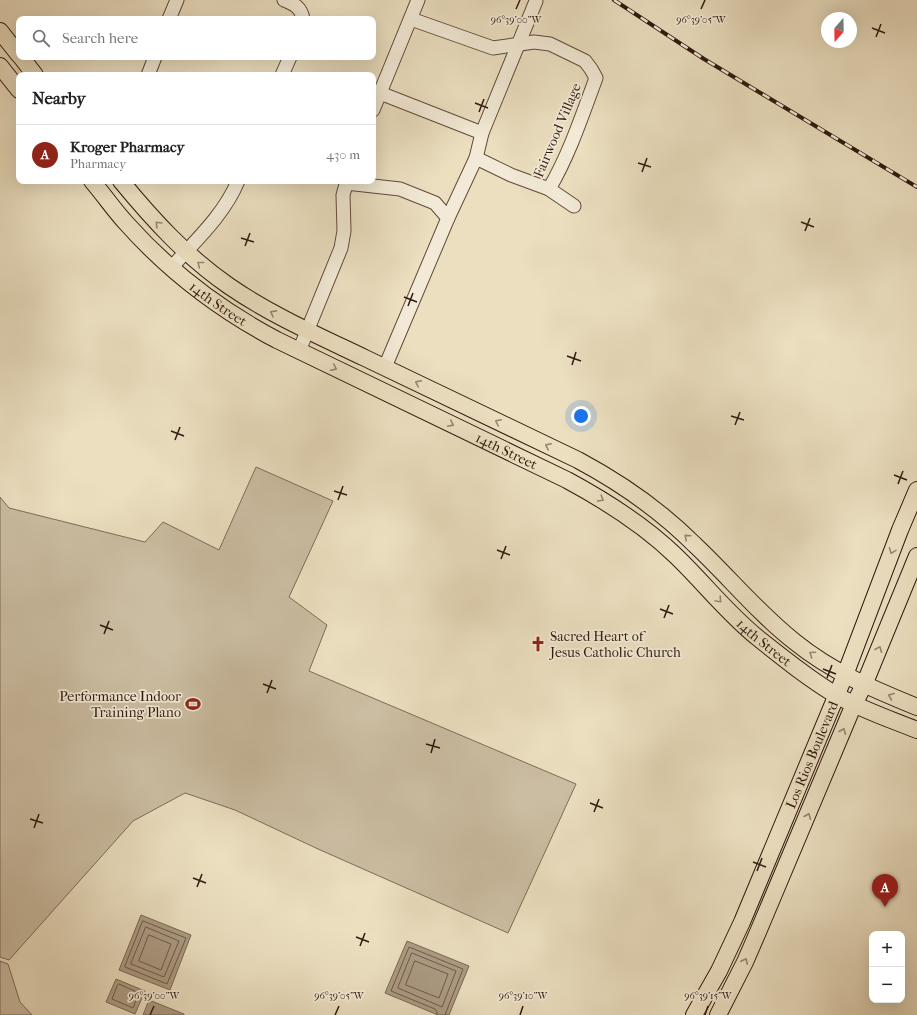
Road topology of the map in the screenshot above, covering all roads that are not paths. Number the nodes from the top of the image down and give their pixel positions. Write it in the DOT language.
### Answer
graph roads {
  1 [pos="177,0"];
  2 [pos="284,0"];
  3 [pos="418,0"];
  4 [pos="536,2"];
  5 [pos="302,15"];
  6 [pos="170,16"];
  7 [pos="411,19"];
  8 [pos="0,31"];
  9 [pos="519,44"];
  10 [pos="16,50"];
  11 [pos="23,60"];
  12 [pos="154,60"];
  13 [pos="289,60"];
  14 [pos="0,66"];
  15 [pos="33,72"];
  16 [pos="149,72"];
  17 [pos="283,72"];
  18 [pos="16,86"];
  19 [pos="380,93"];
  20 [pos="376,103"];
  21 [pos="482,134"];
  22 [pos="476,158"];
  23 [pos="94,184"];
  24 [pos="123,184"];
  25 [pos="236,184"];
  26 [pos="346,184"];
  27 [pos="361,184"];
  28 [pos="549,189"];
  29 [pos="574,206"];
  30 [pos="448,218"];
  31 [pos="185,251"];
  32 [pos="171,268"];
  33 [pos="308,330"];
  34 [pos="299,351"];
  35 [pos="385,367"];
  36 [pos="478,412"];
  37 [pos="468,432"];
  38 [pos="578,460"];
  39 [pos="567,480"];
  40 [pos="917,490"];
  41 [pos="912,517"];
  42 [pos="917,556"];
  43 [pos="707,557"];
  44 [pos="692,572"];
  45 [pos="845,675"];
  46 [pos="864,685"];
  47 [pos="836,695"];
  48 [pos="854,704"];
  49 [pos="917,707"];
  50 [pos="917,730"];
  51 [pos="779,831"];
  52 [pos="798,838"];
  53 [pos="742,922"];
  54 [pos="758,932"];
  55 [pos="694,1015"];
  56 [pos="718,1015"];
  1 -- 6 [label="street"];
  2 -- 5 [label="street"];
  3 -- 7 [label="street"];
  4 -- 9 [label="street"];
  7 -- 9 [label="street, Fairwood Village"];
  7 -- 19 [label="street"];
  8 -- 10 [label="main road"];
  9 -- 21 [label="street"];
  9 -- 28 [label="street, Fairwood Village"];
  11 -- 15 [label="main road"];
  12 -- 16 [label="street"];
  13 -- 17 [label="street"];
  14 -- 18 [label="main road"];
  19 -- 20 [label="street"];
  19 -- 21 [label="street"];
  21 -- 22 [label="street"];
  22 -- 28 [label="street, Fairwood Village"];
  22 -- 30 [label="street"];
  23 -- 32 [label="main road, 14th Street"];
  31 -- 24 [label="main road, 14th Street, one-way"];
  25 -- 31 [label="street"];
  26 -- 33 [label="street"];
  27 -- 30 [label="street"];
  28 -- 29 [label="street, Fairwood Village"];
  30 -- 35 [label="street"];
  31 -- 32 [label="street"];
  33 -- 31 [label="main road, 14th Street, one-way"];
  32 -- 34 [label="main road, 14th Street"];
  33 -- 34 [label="street"];
  33 -- 35 [label="main road, 14th Street"];
  34 -- 37 [label="main road, 14th Street, one-way"];
  36 -- 35 [label="main road, 14th Street, one-way"];
  36 -- 37 [label="main road"];
  38 -- 36 [label="main road, 14th Street, one-way"];
  37 -- 39 [label="main road, 14th Street"];
  38 -- 39 [label="main road"];
  43 -- 38 [label="main road, 14th Street, one-way"];
  39 -- 44 [label="main road, 14th Street, one-way"];
  40 -- 41 [label="main road, Los Rios Boulevard"];
  41 -- 45 [label="main road, Los Rios Boulevard, one-way"];
  46 -- 42 [label="main road, Los Rios Boulevard, one-way"];
  43 -- 44 [label="main road"];
  45 -- 43 [label="main road, 14th Street, one-way"];
  44 -- 47 [label="main road, 14th Street, one-way"];
  45 -- 46 [label="main road, 14th Street"];
  45 -- 47 [label="main road, Los Rios Boulevard"];
  46 -- 48 [label="main road, Los Rios Boulevard"];
  49 -- 46 [label="main road, 14th Street, one-way"];
  47 -- 48 [label="main road, 14th Street"];
  47 -- 51 [label="main road, Los Rios Boulevard"];
  48 -- 50 [label="main road, 14th Street"];
  52 -- 48 [label="main road, Los Rios Boulevard, one-way"];
  51 -- 52 [label="main road"];
  51 -- 53 [label="main road, Los Rios Boulevard"];
  52 -- 54 [label="main road, Los Rios Boulevard"];
  53 -- 54 [label="main road"];
  53 -- 55 [label="main road, Los Rios Boulevard"];
  56 -- 54 [label="main road, Los Rios Boulevard, one-way"];
}
